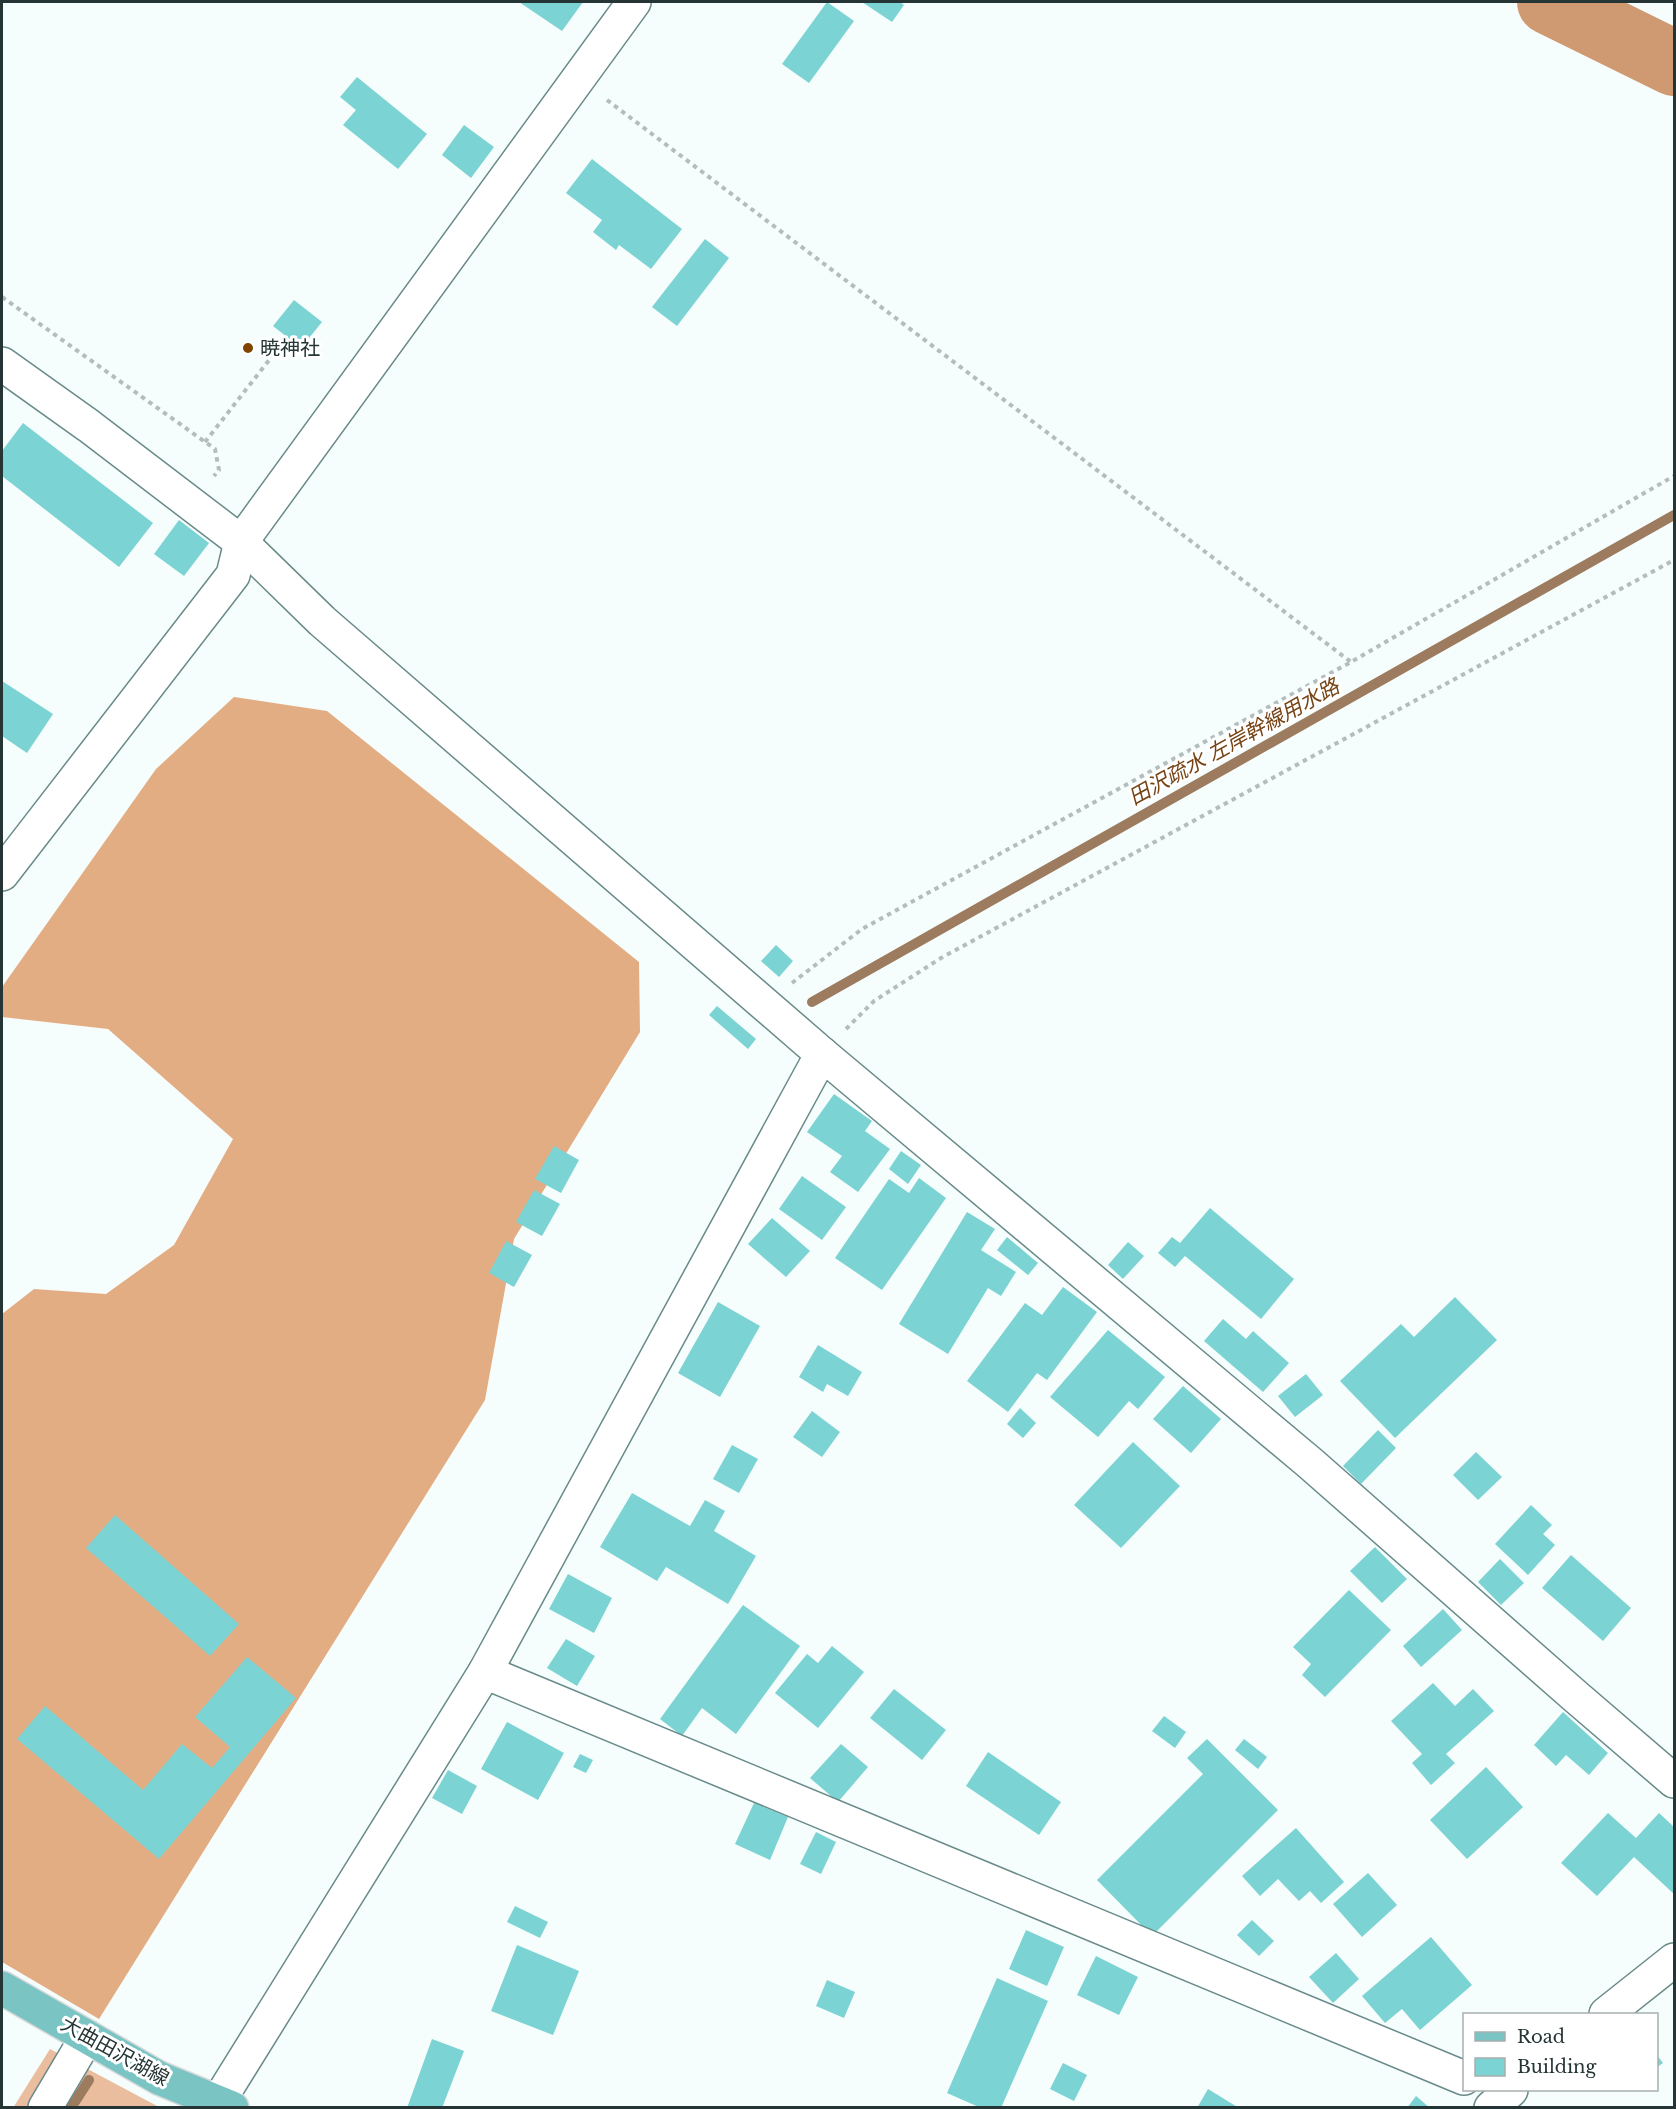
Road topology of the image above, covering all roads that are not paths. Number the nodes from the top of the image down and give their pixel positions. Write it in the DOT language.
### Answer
graph roads {
  1 [pos="634,2"];
  2 [pos="2,364"];
  3 [pos="241,542"];
  4 [pos="2,874"];
  5 [pos="822,1054"];
  6 [pos="485,1672"];
  7 [pos="1674,1781"];
  8 [pos="1674,1960"];
  9 [pos="3,1993"];
  10 [pos="1607,2013"];
  11 [pos="87,2037"];
  12 [pos="1463,2078"];
  13 [pos="225,2105"];
  14 [pos="45,2108"];
  1 -- 3 [label="street"];
  2 -- 3 [label="street"];
  3 -- 4 [label="street"];
  3 -- 5 [label="street"];
  5 -- 6 [label="street"];
  5 -- 7 [label="street"];
  6 -- 12 [label="street"];
  6 -- 13 [label="street"];
  8 -- 10 [label="street"];
  9 -- 11 [label="main road, 大曲田沢湖線"];
  11 -- 13 [label="main road, 大曲田沢湖線"];
  11 -- 14 [label="street"];
}
